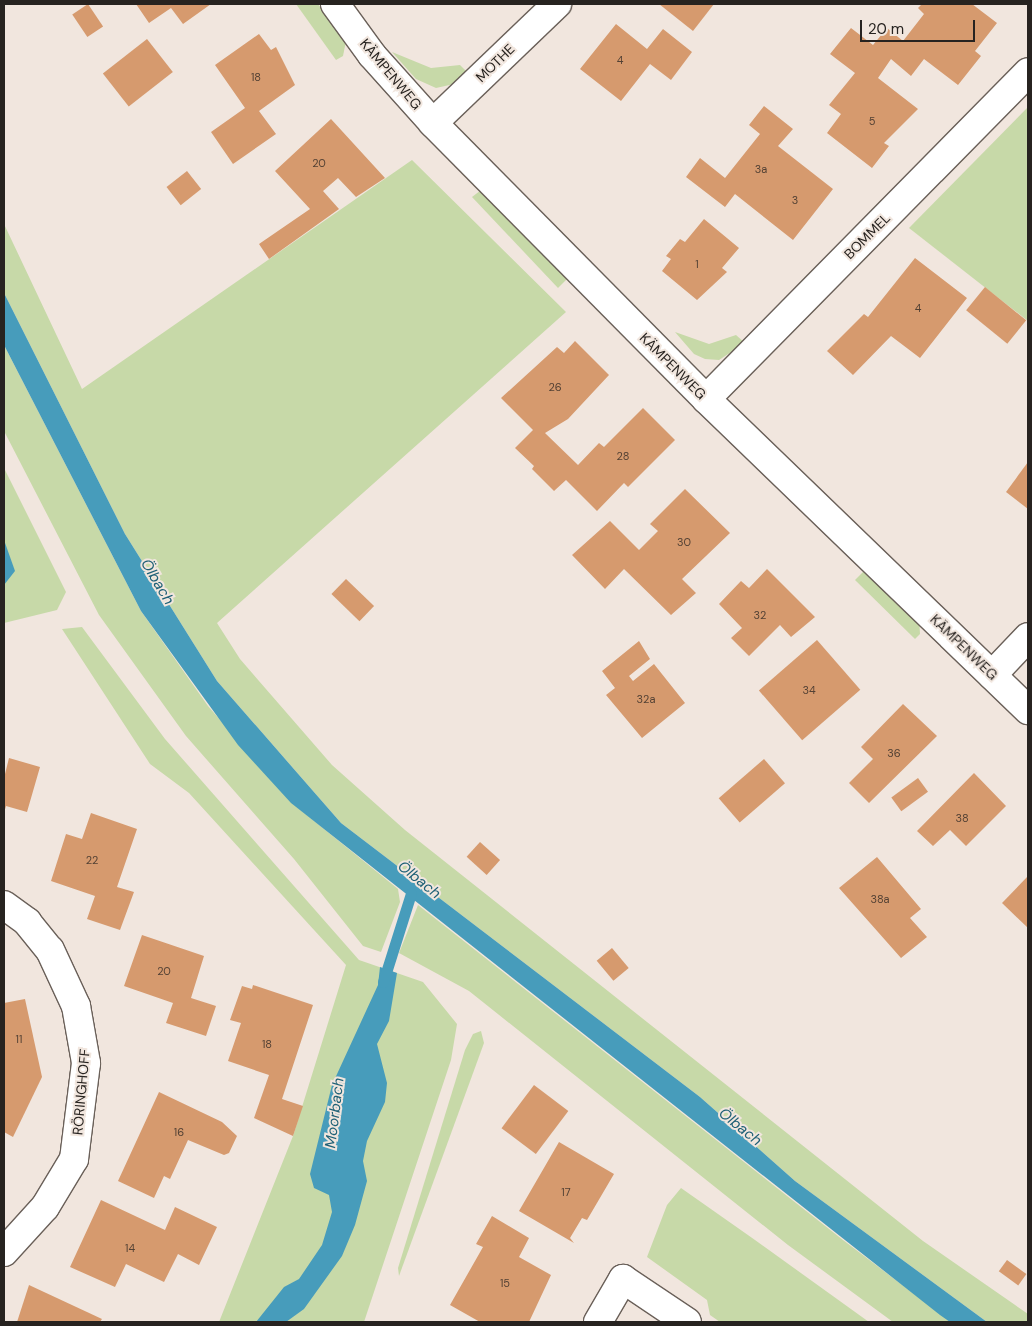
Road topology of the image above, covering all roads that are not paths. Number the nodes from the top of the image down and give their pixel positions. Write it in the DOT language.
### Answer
graph roads {
  1 [pos="335,4"];
  2 [pos="556,4"];
  3 [pos="1028,72"];
  4 [pos="433,123"];
  5 [pos="706,399"];
  6 [pos="1028,637"];
  7 [pos="992,675"];
  8 [pos="1028,710"];
  9 [pos="4,905"];
  10 [pos="4,1252"];
  11 [pos="598,1322"];
  12 [pos="687,1322"];
  1 -- 4 [label="street, KÄMPENWEG"];
  2 -- 4 [label="street, MOTHE"];
  3 -- 5 [label="street, BOMMEL"];
  4 -- 5 [label="street, KÄMPENWEG"];
  5 -- 7 [label="street, KÄMPENWEG"];
  6 -- 7 [label="street"];
  7 -- 8 [label="street, KÄMPENWEG"];
  9 -- 10 [label="street, RÖRINGHOFF"];
  11 -- 12 [label="street"];
}
